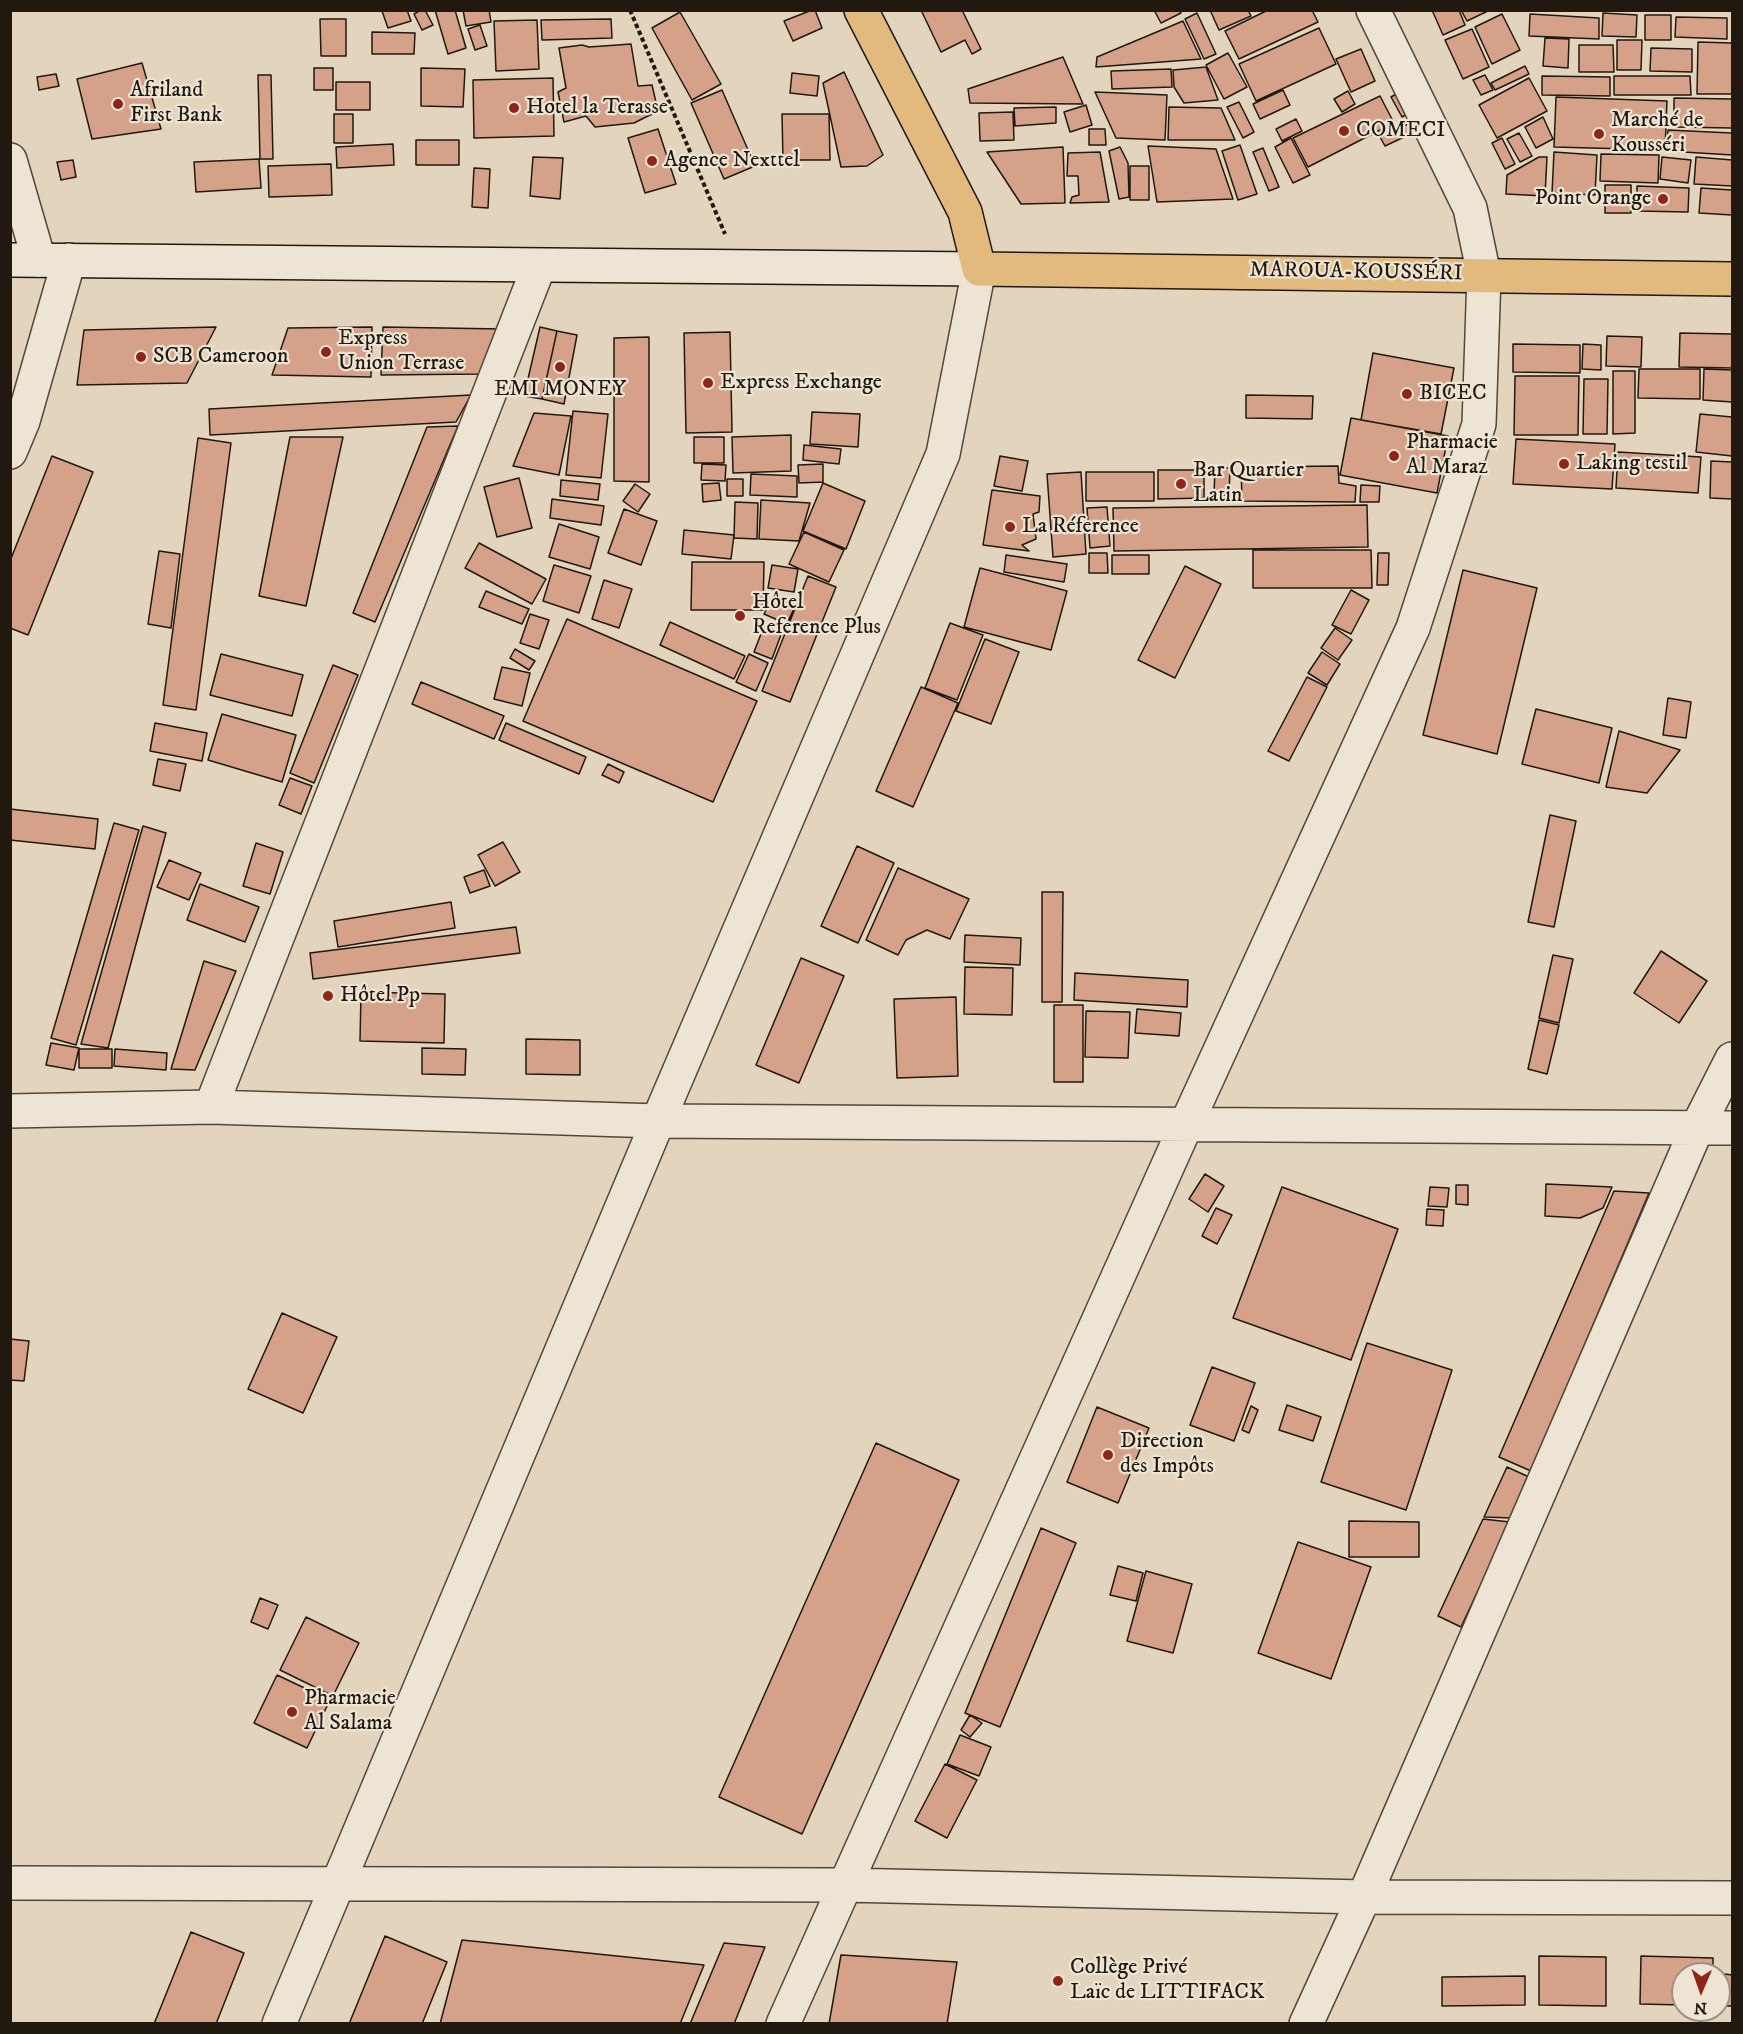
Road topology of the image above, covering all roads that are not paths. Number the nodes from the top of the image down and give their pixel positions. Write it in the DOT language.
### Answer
graph roads {
  1 [pos="861,10"];
  2 [pos="1373,10"];
  3 [pos="10,160"];
  4 [pos="39,260"];
  5 [pos="539,266"];
  6 [pos="980,268"];
  7 [pos="1484,275"];
  8 [pos="1732,279"];
  9 [pos="10,452"];
  10 [pos="1732,1059"];
  11 [pos="212,1107"];
  12 [pos="10,1111"];
  13 [pos="658,1121"];
  14 [pos="1186,1125"];
  15 [pos="1697,1128"];
  16 [pos="1732,1128"];
  17 [pos="10,1883"];
  18 [pos="338,1884"];
  19 [pos="846,1885"];
  20 [pos="1364,1897"];
  21 [pos="1732,1898"];
  22 [pos="279,2024"];
  23 [pos="783,2024"];
  24 [pos="1306,2024"];
  1 -- 6 [label="highway"];
  2 -- 7 [label="street"];
  3 -- 4 [label="street"];
  4 -- 5 [label="street"];
  4 -- 9 [label="street"];
  5 -- 6 [label="street"];
  5 -- 11 [label="street"];
  6 -- 7 [label="highway, MAROUA-KOUSSÉRI"];
  6 -- 13 [label="street"];
  7 -- 8 [label="highway, MAROUA-KOUSSÉRI"];
  7 -- 14 [label="street"];
  10 -- 15 [label="street"];
  11 -- 12 [label="street"];
  11 -- 13 [label="street"];
  13 -- 14 [label="street"];
  13 -- 18 [label="street"];
  14 -- 15 [label="street"];
  14 -- 19 [label="street"];
  15 -- 16 [label="street"];
  15 -- 20 [label="street"];
  17 -- 18 [label="street"];
  18 -- 19 [label="street"];
  18 -- 22 [label="street"];
  19 -- 20 [label="street"];
  19 -- 23 [label="street"];
  20 -- 21 [label="street"];
  20 -- 24 [label="street"];
}
